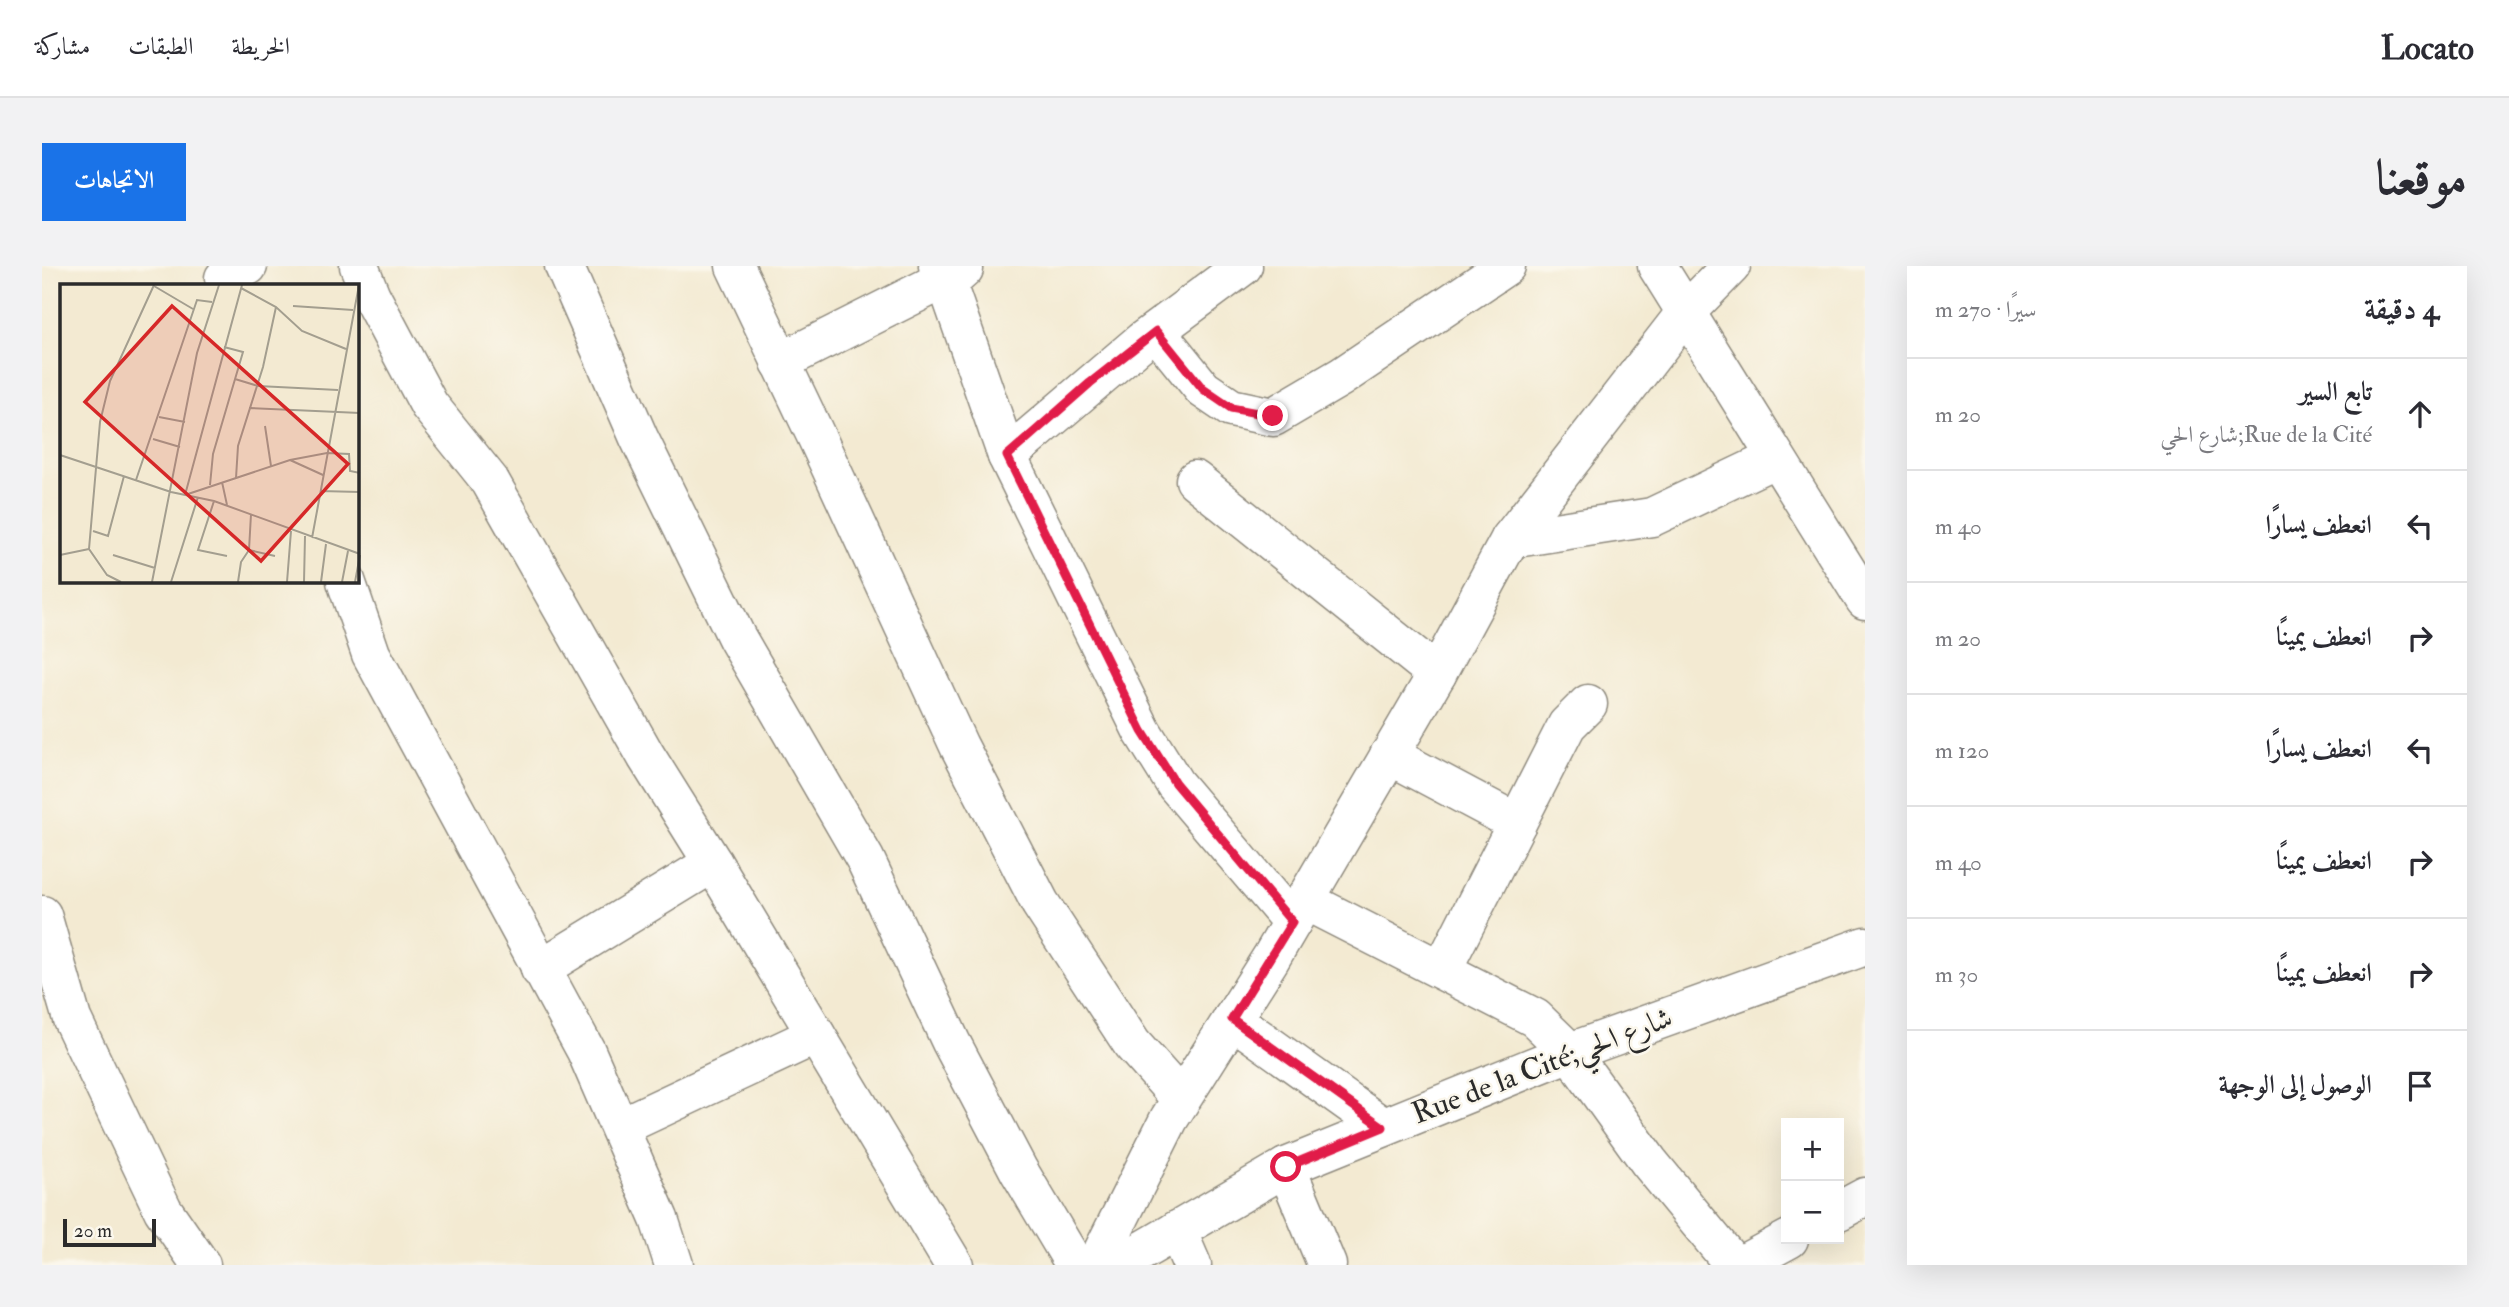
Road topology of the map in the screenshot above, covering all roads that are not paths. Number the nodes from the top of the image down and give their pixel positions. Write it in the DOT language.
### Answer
graph roads {
  1 [pos="359,266"];
  2 [pos="564,266"];
  3 [pos="735,266"];
  4 [pos="1243,266"];
  5 [pos="1506,266"];
  6 [pos="1657,266"];
  7 [pos="1731,266"];
  8 [pos="951,272"];
  9 [pos="1686,312"];
  10 [pos="1156,331"];
  11 [pos="780,362"];
  12 [pos="1007,456"];
  13 [pos="1776,458"];
  14 [pos="1195,480"];
  15 [pos="1510,539"];
  16 [pos="1853,553"];
  17 [pos="347,583"];
  18 [pos="1865,600"];
  19 [pos="1437,674"];
  20 [pos="1588,704"];
  21 [pos="1389,755"];
  22 [pos="1517,823"];
  23 [pos="713,863"];
  24 [pos="1298,911"];
  25 [pos="42,915"];
  26 [pos="1865,946"];
  27 [pos="540,969"];
  28 [pos="1442,970"];
  29 [pos="1232,1019"];
  30 [pos="816,1035"];
  31 [pos="1570,1052"];
  32 [pos="1181,1099"];
  33 [pos="620,1127"];
  34 [pos="1383,1127"];
  35 [pos="1286,1167"];
  36 [pos="1865,1197"];
  37 [pos="1844,1208"];
  38 [pos="1177,1230"];
  39 [pos="1781,1243"];
  40 [pos="201,1265"];
  41 [pos="674,1265"];
  42 [pos="954,1265"];
  43 [pos="1075,1265"];
  44 [pos="1096,1265"];
  45 [pos="1118,1265"];
  46 [pos="1192,1265"];
  47 [pos="1327,1265"];
  48 [pos="1734,1265"];
  49 [pos="1741,1265"];
  1 -- 23 [label="street"];
  2 -- 43 [label="street"];
  3 -- 11 [label="street"];
  4 -- 10 [label="street"];
  5 -- 10 [label="street"];
  6 -- 9 [label="street"];
  7 -- 9 [label="street"];
  8 -- 11 [label="street"];
  8 -- 12 [label="street"];
  9 -- 13 [label="street"];
  9 -- 15 [label="street"];
  10 -- 12 [label="street"];
  11 -- 32 [label="street"];
  12 -- 24 [label="street"];
  13 -- 15 [label="street"];
  13 -- 16 [label="street"];
  14 -- 19 [label="street"];
  15 -- 19 [label="street"];
  16 -- 18 [label="street"];
  17 -- 27 [label="street"];
  19 -- 21 [label="street"];
  20 -- 22 [label="street"];
  21 -- 22 [label="street"];
  21 -- 24 [label="street"];
  22 -- 28 [label="street"];
  23 -- 27 [label="street"];
  23 -- 30 [label="street"];
  24 -- 28 [label="street"];
  24 -- 29 [label="street"];
  25 -- 40 [label="street"];
  26 -- 31 [label="street, Rue de la Cité;شارع الحي"];
  27 -- 33 [label="street"];
  28 -- 31 [label="street"];
  29 -- 32 [label="street"];
  29 -- 34 [label="street"];
  30 -- 33 [label="street"];
  30 -- 42 [label="street"];
  31 -- 34 [label="street, Rue de la Cité;شارع الحي"];
  31 -- 48 [label="street"];
  32 -- 44 [label="street"];
  33 -- 41 [label="street"];
  34 -- 35 [label="street, Rue de la Cité;شارع الحي"];
  35 -- 38 [label="street, Rue de la Cité;شارع الحي"];
  35 -- 47 [label="street"];
  36 -- 37 [label="street"];
  38 -- 45 [label="street, Rue de la Cité;شارع الحي"];
  38 -- 46 [label="street"];
  39 -- 49 [label="street"];
}
